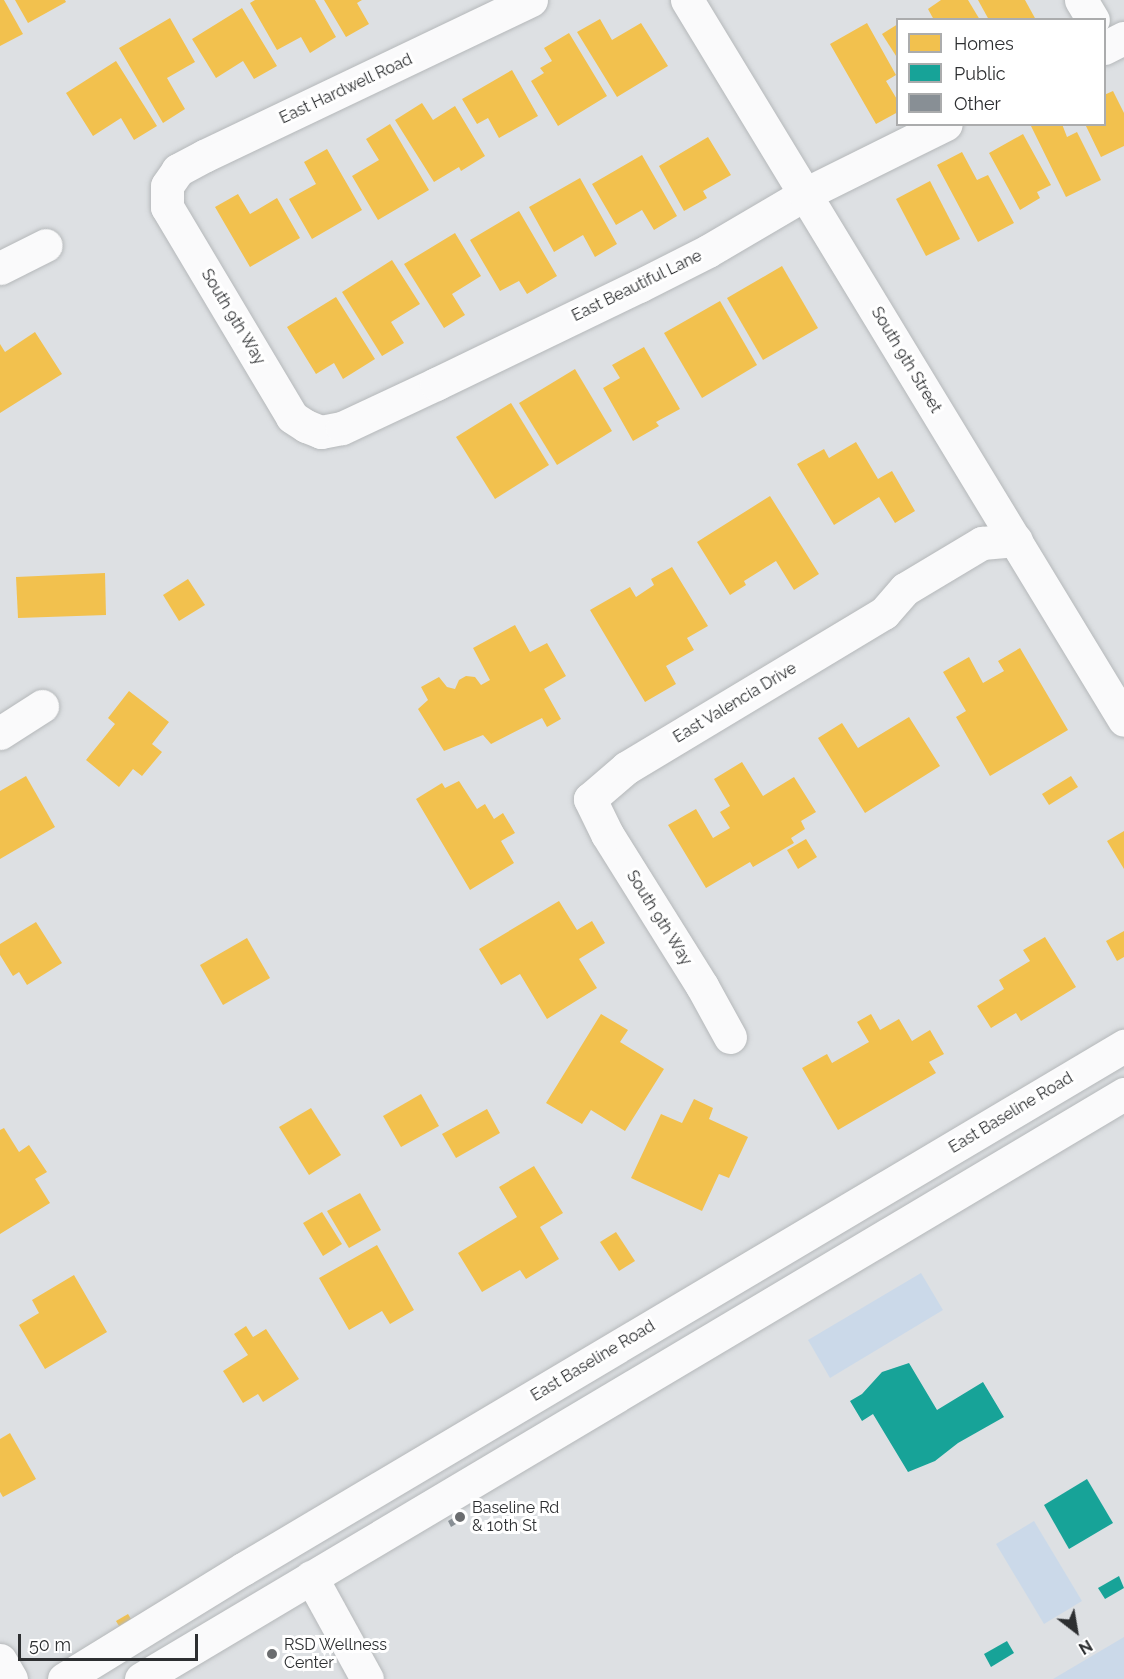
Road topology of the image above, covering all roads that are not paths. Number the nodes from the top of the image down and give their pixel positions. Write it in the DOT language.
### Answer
graph roads {
  1 [pos="531,0"];
  2 [pos="687,0"];
  3 [pos="1081,0"];
  4 [pos="1093,18"];
  5 [pos="942,126"];
  6 [pos="167,186"];
  7 [pos="804,194"];
  8 [pos="46,245"];
  9 [pos="0,268"];
  10 [pos="321,432"];
  11 [pos="1016,540"];
  12 [pos="42,706"];
  13 [pos="1124,720"];
  14 [pos="0,733"];
  15 [pos="590,799"];
  16 [pos="730,1036"];
  17 [pos="1124,1046"];
  18 [pos="1124,1094"];
  19 [pos="741,1274"];
  20 [pos="762,1309"];
  21 [pos="290,1541"];
  22 [pos="311,1577"];
  23 [pos="0,1660"];
  24 [pos="11,1679"];
  25 [pos="64,1679"];
  26 [pos="141,1679"];
  27 [pos="367,1679"];
  1 -- 6 [label="street, East Hardwell Road"];
  2 -- 7 [label="street, South 9th Street"];
  3 -- 4 [label="street"];
  5 -- 7 [label="street, East Beautiful Lane"];
  6 -- 10 [label="street, South 9th Way"];
  7 -- 10 [label="street, East Beautiful Lane"];
  7 -- 11 [label="street, South 9th Street"];
  8 -- 9 [label="street"];
  11 -- 13 [label="street, South 9th Street"];
  11 -- 15 [label="street, East Valencia Drive"];
  12 -- 14 [label="street"];
  15 -- 16 [label="street, South 9th Way"];
  17 -- 19 [label="street, East Baseline Road"];
  18 -- 20 [label="street"];
  19 -- 20 [label="street"];
  19 -- 21 [label="street, East Baseline Road"];
  20 -- 22 [label="street"];
  21 -- 22 [label="street"];
  21 -- 25 [label="street, East Baseline Road"];
  22 -- 26 [label="street"];
  22 -- 27 [label="street"];
  23 -- 24 [label="street"];
}
